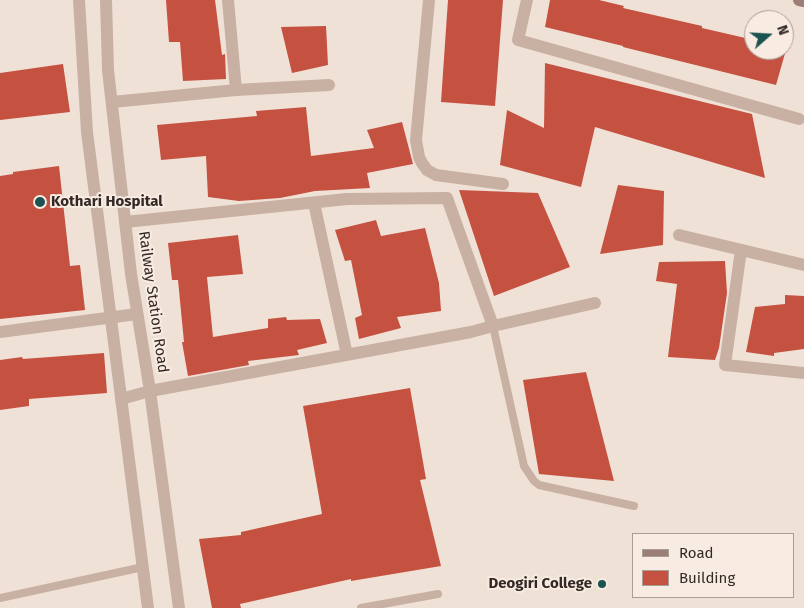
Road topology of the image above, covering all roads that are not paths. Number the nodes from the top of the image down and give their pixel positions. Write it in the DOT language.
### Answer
graph roads {
  1 [pos="79,0"];
  2 [pos="106,0"];
  3 [pos="228,0"];
  4 [pos="429,0"];
  5 [pos="526,0"];
  6 [pos="799,0"];
  7 [pos="804,1"];
  8 [pos="329,85"];
  9 [pos="236,90"];
  10 [pos="112,102"];
  11 [pos="799,119"];
  12 [pos="503,184"];
  13 [pos="314,203"];
  14 [pos="125,222"];
  15 [pos="680,235"];
  16 [pos="740,250"];
  17 [pos="804,265"];
  18 [pos="595,303"];
  19 [pos="137,314"];
  20 [pos="111,318"];
  21 [pos="493,326"];
  22 [pos="0,332"];
  23 [pos="347,355"];
  24 [pos="804,373"];
  25 [pos="150,391"];
  26 [pos="121,399"];
  27 [pos="634,506"];
  28 [pos="143,567"];
  29 [pos="438,594"];
  30 [pos="0,598"];
  31 [pos="148,608"];
  32 [pos="179,608"];
  33 [pos="361,608"];
  1 -- 20 [label="street"];
  2 -- 10 [label="street, Railway Station Road"];
  3 -- 9 [label="street"];
  4 -- 12 [label="street"];
  5 -- 11 [label="street"];
  6 -- 7 [label="main road"];
  8 -- 9 [label="street"];
  9 -- 10 [label="street"];
  10 -- 14 [label="street, Railway Station Road"];
  13 -- 14 [label="street"];
  13 -- 21 [label="street"];
  13 -- 23 [label="street"];
  14 -- 19 [label="street, Railway Station Road"];
  15 -- 16 [label="street"];
  16 -- 17 [label="street"];
  16 -- 24 [label="street"];
  18 -- 21 [label="street"];
  19 -- 20 [label="street"];
  19 -- 25 [label="street, Railway Station Road"];
  20 -- 22 [label="street"];
  20 -- 26 [label="street"];
  21 -- 23 [label="street"];
  21 -- 27 [label="lane"];
  23 -- 25 [label="street"];
  25 -- 26 [label="street"];
  25 -- 32 [label="street, Railway Station Road"];
  26 -- 28 [label="street"];
  28 -- 30 [label="lane"];
  28 -- 31 [label="street"];
  29 -- 33 [label="lane"];
}
